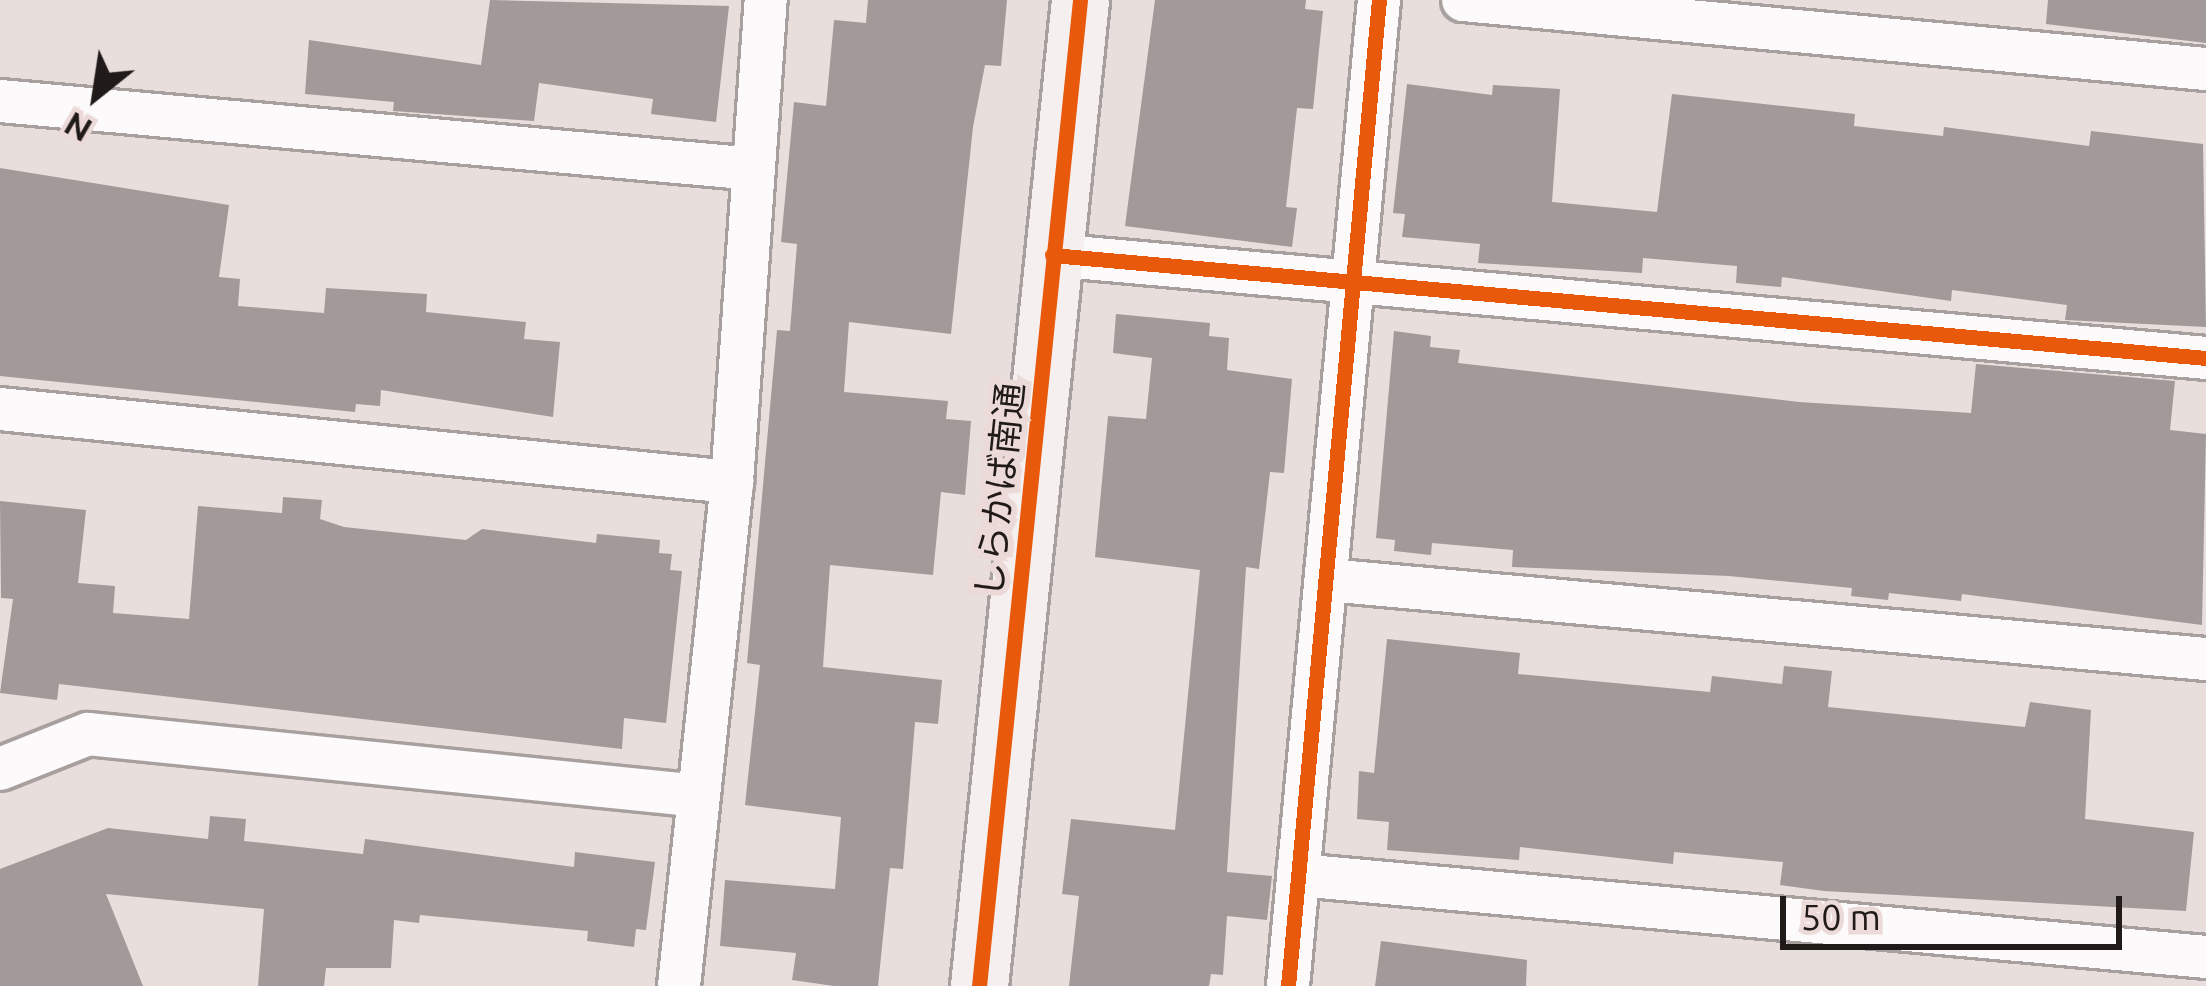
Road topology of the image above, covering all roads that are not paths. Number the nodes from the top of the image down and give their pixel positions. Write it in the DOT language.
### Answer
graph roads {
  1 [pos="766,0"];
  2 [pos="1080,0"];
  3 [pos="1379,0"];
  4 [pos="1463,0"];
  5 [pos="2206,69"];
  6 [pos="0,101"];
  7 [pos="754,169"];
  8 [pos="1052,256"];
  9 [pos="1351,281"];
  10 [pos="2206,358"];
  11 [pos="0,409"];
  12 [pos="732,482"];
  13 [pos="1327,580"];
  14 [pos="2206,659"];
  15 [pos="0,769"];
  16 [pos="698,796"];
  17 [pos="1298,875"];
  18 [pos="2206,957"];
  19 [pos="679,986"];
  20 [pos="979,986"];
  21 [pos="1288,986"];
  1 -- 7 [label="street"];
  2 -- 8 [label="street, しらかば南通"];
  3 -- 9 [label="street"];
  4 -- 5 [label="street"];
  6 -- 7 [label="street"];
  7 -- 12 [label="street"];
  8 -- 9 [label="street"];
  8 -- 20 [label="street, しらかば南通"];
  9 -- 10 [label="street"];
  9 -- 13 [label="street"];
  11 -- 12 [label="street"];
  12 -- 16 [label="street"];
  13 -- 14 [label="street"];
  13 -- 17 [label="street"];
  15 -- 16 [label="street"];
  16 -- 19 [label="street"];
  17 -- 18 [label="street"];
  17 -- 21 [label="street"];
}
